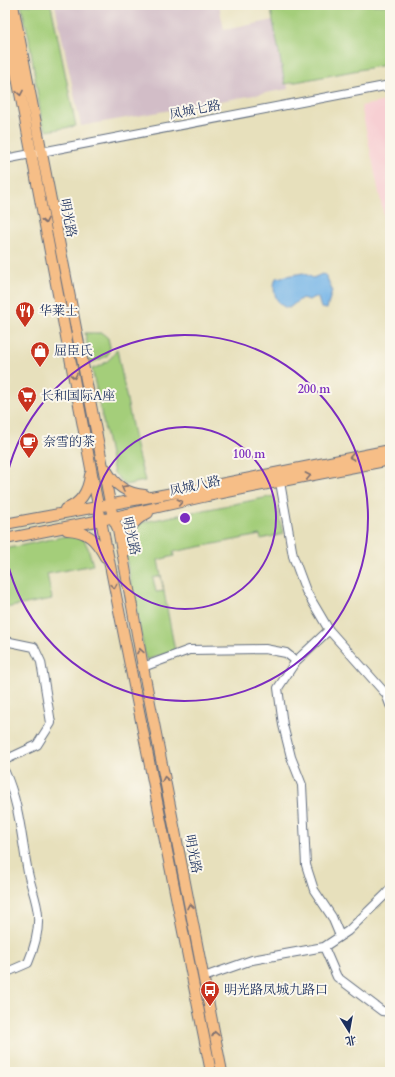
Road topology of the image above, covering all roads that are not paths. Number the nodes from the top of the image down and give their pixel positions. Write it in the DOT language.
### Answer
graph roads {
  1 [pos="13,5"];
  2 [pos="5,14"];
  3 [pos="390,85"];
  4 [pos="37,153"];
  5 [pos="5,159"];
  6 [pos="390,450"];
  7 [pos="102,460"];
  8 [pos="390,460"];
  9 [pos="90,463"];
  10 [pos="280,482"];
  11 [pos="159,495"];
  12 [pos="110,503"];
  13 [pos="98,506"];
  14 [pos="161,507"];
  15 [pos="46,516"];
  16 [pos="113,518"];
  17 [pos="101,520"];
  18 [pos="5,524"];
  19 [pos="49,530"];
  20 [pos="5,539"];
  21 [pos="124,565"];
  22 [pos="111,568"];
  23 [pos="329,630"];
  24 [pos="5,641"];
  25 [pos="296,660"];
  26 [pos="143,666"];
  27 [pos="390,705"];
  28 [pos="5,760"];
  29 [pos="5,772"];
  30 [pos="390,889"];
  31 [pos="340,936"];
  32 [pos="324,947"];
  33 [pos="5,972"];
  34 [pos="204,977"];
  35 [pos="390,1012"];
  36 [pos="211,1072"];
  37 [pos="222,1072"];
  1 -- 4 [label="main road, 明光路"];
  2 -- 4 [label="main road, 明光路, one-way"];
  3 -- 4 [label="street, 凤城七路"];
  4 -- 5 [label="street, 凤城七路"];
  4 -- 7 [label="main road, 明光路"];
  4 -- 9 [label="main road, 明光路, one-way"];
  6 -- 11 [label="main road, 凤城八路, one-way"];
  11 -- 7 [label="main road, one-way"];
  7 -- 12 [label="main road, 明光路"];
  10 -- 8 [label="main road, 凤城八路, one-way"];
  9 -- 13 [label="main road, 明光路"];
  9 -- 15 [label="main road"];
  14 -- 10 [label="main road, 凤城八路, one-way"];
  10 -- 23 [label="street"];
  11 -- 12 [label="main road, 凤城八路"];
  12 -- 13 [label="main road, 凤城八路"];
  12 -- 16 [label="main road, 明光路"];
  13 -- 15 [label="main road, 凤城八路"];
  13 -- 17 [label="main road, 明光路"];
  14 -- 16 [label="main road, 凤城八路"];
  14 -- 21 [label="main road"];
  15 -- 18 [label="main road, 凤城八路"];
  16 -- 17 [label="main road, 凤城八路"];
  16 -- 21 [label="main road, 明光路"];
  17 -- 19 [label="main road, 凤城八路"];
  17 -- 22 [label="main road, 明光路"];
  19 -- 20 [label="main road, 凤城八路"];
  19 -- 22 [label="main road"];
  26 -- 21 [label="main road, 明光路, one-way"];
  22 -- 36 [label="main road, 明光路, one-way"];
  23 -- 25 [label="street"];
  23 -- 27 [label="street"];
  24 -- 28 [label="street"];
  25 -- 26 [label="street"];
  25 -- 31 [label="street"];
  34 -- 26 [label="main road, 明光路, one-way"];
  29 -- 33 [label="street"];
  30 -- 31 [label="street"];
  31 -- 32 [label="street"];
  32 -- 34 [label="street"];
  32 -- 35 [label="street"];
  37 -- 34 [label="main road, 明光路, one-way"];
}
